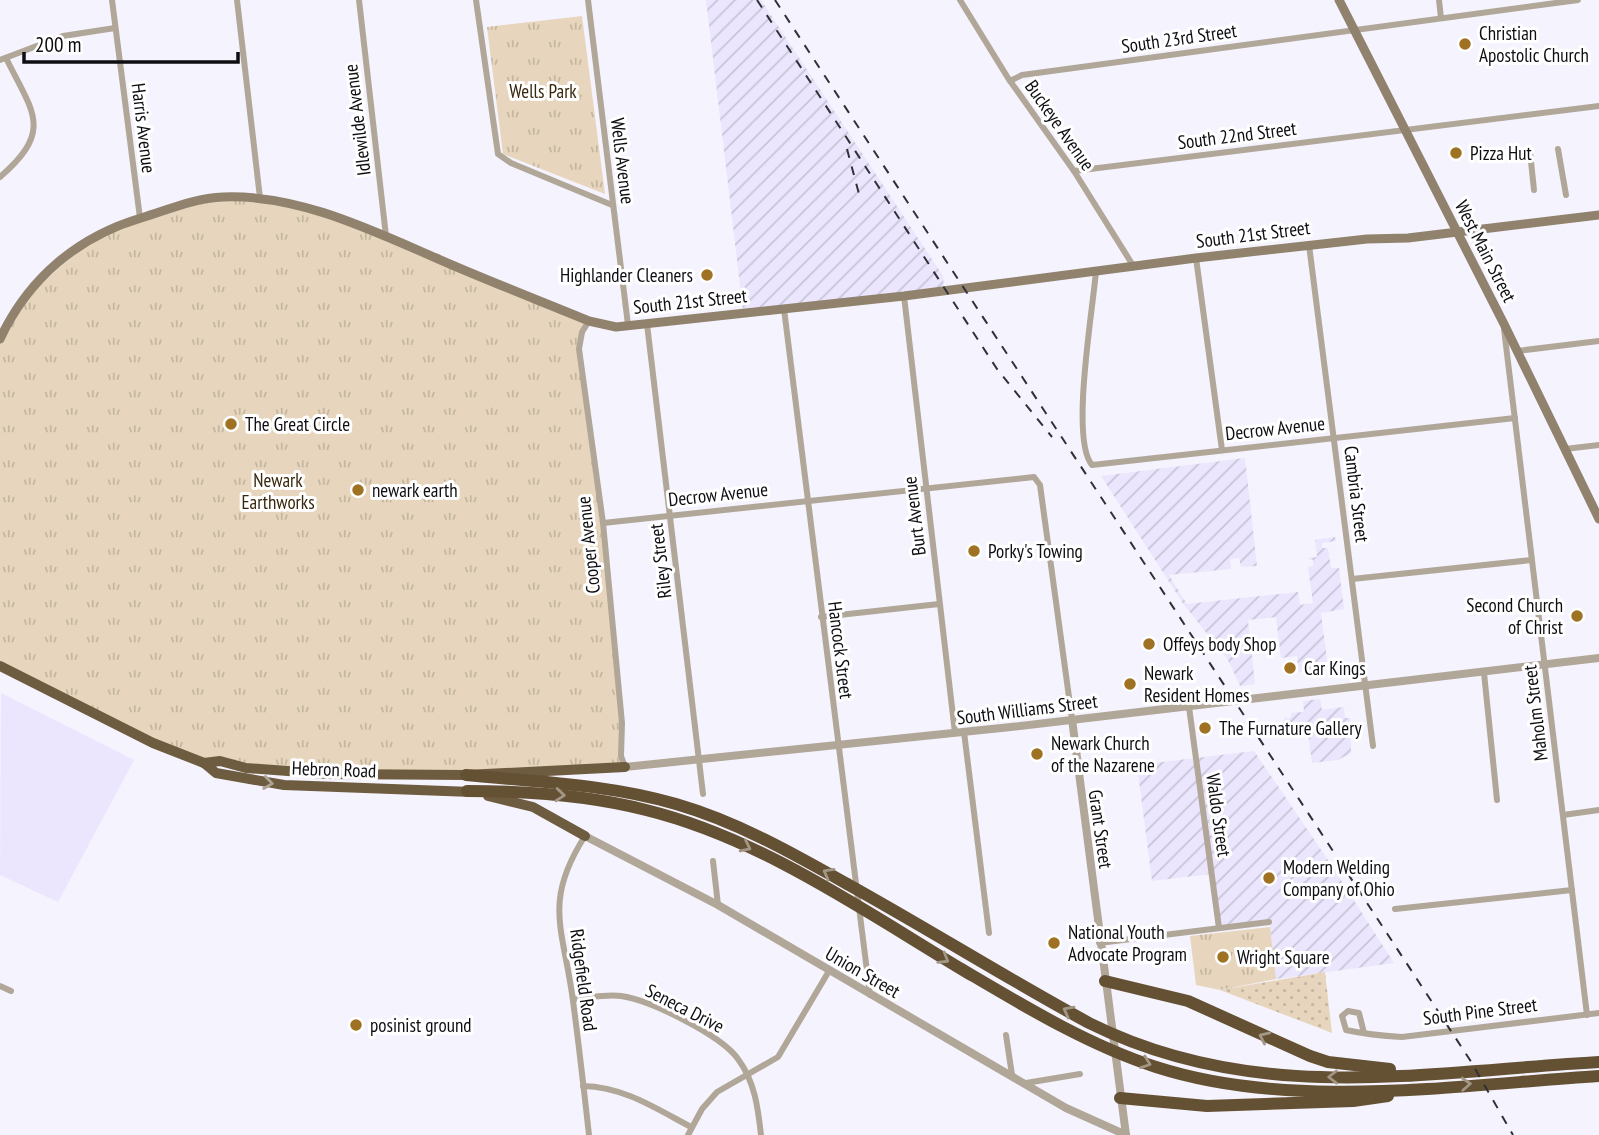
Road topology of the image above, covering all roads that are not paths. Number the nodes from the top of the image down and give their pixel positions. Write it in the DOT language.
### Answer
graph roads {
  1 [pos="112,0"];
  2 [pos="237,0"];
  3 [pos="359,0"];
  4 [pos="476,0"];
  5 [pos="588,0"];
  6 [pos="960,0"];
  7 [pos="1339,0"];
  8 [pos="1439,0"];
  9 [pos="1578,0"];
  10 [pos="1441,18"];
  11 [pos="116,28"];
  12 [pos="1354,29"];
  13 [pos="3,59"];
  14 [pos="1010,80"];
  15 [pos="1599,106"];
  16 [pos="1405,130"];
  17 [pos="1558,149"];
  18 [pos="1530,152"];
  19 [pos="1074,172"];
  20 [pos="0,177"];
  21 [pos="1534,190"];
  22 [pos="1566,195"];
  23 [pos="260,198"];
  24 [pos="612,205"];
  25 [pos="1599,215"];
  26 [pos="140,218"];
  27 [pos="1457,232"];
  28 [pos="387,236"];
  29 [pos="1309,245"];
  30 [pos="1196,258"];
  31 [pos="1134,267"];
  32 [pos="1096,271"];
  33 [pos="904,296"];
  34 [pos="784,309"];
  35 [pos="589,321"];
  36 [pos="647,324"];
  37 [pos="1504,324"];
  38 [pos="628,326"];
  39 [pos="0,339"];
  40 [pos="1599,341"];
  41 [pos="1517,351"];
  42 [pos="1515,418"];
  43 [pos="1334,438"];
  44 [pos="1599,445"];
  45 [pos="1565,449"];
  46 [pos="1222,450"];
  47 [pos="1040,485"];
  48 [pos="926,487"];
  49 [pos="807,501"];
  50 [pos="670,514"];
  51 [pos="1599,519"];
  52 [pos="603,523"];
  53 [pos="1532,559"];
  54 [pos="1352,579"];
  55 [pos="939,604"];
  56 [pos="821,617"];
  57 [pos="1599,658"];
  58 [pos="1545,665"];
  59 [pos="0,666"];
  60 [pos="1484,673"];
  61 [pos="1366,687"];
  62 [pos="1189,707"];
  63 [pos="1072,719"];
  64 [pos="959,733"];
  65 [pos="838,746"];
  66 [pos="1373,746"];
  67 [pos="698,762"];
  68 [pos="204,763"];
  69 [pos="625,767"];
  70 [pos="466,775"];
  71 [pos="467,791"];
  72 [pos="703,794"];
  73 [pos="1497,800"];
  74 [pos="1599,810"];
  75 [pos="1563,815"];
  76 [pos="585,836"];
  77 [pos="713,861"];
  78 [pos="1572,890"];
  79 [pos="718,905"];
  80 [pos="1395,909"];
  81 [pos="1269,922"];
  82 [pos="1219,928"];
  83 [pos="989,933"];
  84 [pos="1099,943"];
  85 [pos="829,971"];
  86 [pos="1105,981"];
  87 [pos="0,986"];
  88 [pos="11,992"];
  89 [pos="870,995"];
  90 [pos="573,999"];
  91 [pos="1599,1013"];
  92 [pos="1587,1015"];
  93 [pos="1364,1033"];
  94 [pos="1006,1035"];
  95 [pos="1599,1053"];
  96 [pos="1599,1062"];
  97 [pos="1572,1064"];
  98 [pos="1450,1073"];
  99 [pos="1080,1074"];
  100 [pos="1012,1075"];
  101 [pos="748,1076"];
  102 [pos="1599,1076"];
  103 [pos="1583,1077"];
  104 [pos="1026,1083"];
  105 [pos="1599,1083"];
  106 [pos="583,1086"];
  107 [pos="1398,1089"];
  108 [pos="1120,1098"];
  109 [pos="691,1127"];
  110 [pos="589,1135"];
  111 [pos="688,1135"];
  112 [pos="761,1135"];
  113 [pos="1126,1135"];
  1 -- 11 [label="street, Harris Avenue"];
  2 -- 23 [label="street"];
  3 -- 28 [label="street, Idlewilde Avenue"];
  4 -- 24 [label="street"];
  5 -- 24 [label="street, Wells Avenue"];
  6 -- 14 [label="street, Buckeye Avenue"];
  7 -- 12 [label="main road, West Main Street"];
  8 -- 10 [label="street"];
  9 -- 10 [label="street, South 23rd Street"];
  10 -- 12 [label="street, South 23rd Street"];
  11 -- 13 [label="street"];
  11 -- 26 [label="street, Harris Avenue"];
  12 -- 14 [label="street, South 23rd Street"];
  12 -- 16 [label="main road, West Main Street"];
  13 -- 20 [label="street"];
  14 -- 19 [label="street, Buckeye Avenue"];
  15 -- 16 [label="street, South 22nd Street"];
  16 -- 19 [label="street, South 22nd Street"];
  16 -- 27 [label="main road, West Main Street"];
  17 -- 22 [label="street"];
  18 -- 21 [label="street"];
  19 -- 31 [label="street, Buckeye Avenue"];
  23 -- 26 [label="main road, South 21st Street"];
  23 -- 28 [label="main road, South 21st Street"];
  24 -- 38 [label="street, Wells Avenue"];
  25 -- 27 [label="main road, South 21st Street"];
  26 -- 39 [label="main road, South 21st Street"];
  27 -- 29 [label="main road, South 21st Street"];
  27 -- 37 [label="main road, West Main Street"];
  28 -- 35 [label="main road, South 21st Street"];
  29 -- 30 [label="main road, South 21st Street"];
  29 -- 43 [label="street, Cambria Street"];
  30 -- 31 [label="main road, South 21st Street"];
  30 -- 46 [label="street"];
  31 -- 32 [label="main road, South 21st Street"];
  32 -- 33 [label="main road, South 21st Street"];
  32 -- 46 [label="street, Decrow Avenue"];
  33 -- 34 [label="main road, South 21st Street"];
  33 -- 48 [label="street, Burt Avenue"];
  34 -- 36 [label="main road, South 21st Street"];
  34 -- 49 [label="street, Hancock Street"];
  35 -- 38 [label="main road, South 21st Street"];
  35 -- 52 [label="street, Cooper Avenue"];
  36 -- 38 [label="main road, South 21st Street"];
  36 -- 50 [label="street, Riley Street"];
  37 -- 41 [label="main road, West Main Street"];
  37 -- 42 [label="street, Maholm Street"];
  40 -- 41 [label="street"];
  41 -- 45 [label="main road, West Main Street"];
  42 -- 43 [label="street, Decrow Avenue"];
  42 -- 53 [label="street, Maholm Street"];
  43 -- 46 [label="street, Decrow Avenue"];
  43 -- 54 [label="street, Cambria Street"];
  44 -- 45 [label="street"];
  45 -- 51 [label="main road, West Main Street"];
  47 -- 48 [label="street, Decrow Avenue"];
  47 -- 63 [label="street, Grant Street"];
  48 -- 49 [label="street, Decrow Avenue"];
  48 -- 55 [label="street, Burt Avenue"];
  49 -- 50 [label="street, Decrow Avenue"];
  49 -- 56 [label="street, Hancock Street"];
  50 -- 52 [label="street, Decrow Avenue"];
  50 -- 67 [label="street, Riley Street"];
  52 -- 69 [label="street, Cooper Avenue"];
  53 -- 54 [label="street"];
  53 -- 58 [label="street, Maholm Street"];
  54 -- 61 [label="street, Cambria Street"];
  55 -- 56 [label="street"];
  55 -- 64 [label="street, Burt Avenue"];
  56 -- 65 [label="street, Hancock Street"];
  57 -- 58 [label="street, South Williams Street"];
  58 -- 60 [label="street, South Williams Street"];
  58 -- 75 [label="street, Maholm Street"];
  59 -- 68 [label="highway, Hebron Road"];
  60 -- 61 [label="street, South Williams Street"];
  60 -- 73 [label="street"];
  61 -- 62 [label="street, South Williams Street"];
  61 -- 66 [label="street, Cambria Street"];
  62 -- 63 [label="street, South Williams Street"];
  62 -- 82 [label="street, Waldo Street"];
  63 -- 64 [label="street, South Williams Street"];
  63 -- 84 [label="street, Grant Street"];
  64 -- 65 [label="street, South Williams Street"];
  64 -- 83 [label="street, Burt Avenue"];
  65 -- 67 [label="street, South Williams Street"];
  65 -- 89 [label="street, Hancock Street"];
  67 -- 69 [label="street, South Williams Street"];
  67 -- 72 [label="street, Riley Street"];
  68 -- 70 [label="highway, Hebron Road"];
  68 -- 71 [label="highway, Hebron Road, one-way"];
  69 -- 70 [label="highway, Hebron Road"];
  98 -- 70 [label="highway, one-way"];
  71 -- 76 [label="highway, Hebron Road"];
  71 -- 107 [label="highway, one-way"];
  74 -- 75 [label="street"];
  75 -- 78 [label="street, Maholm Street"];
  76 -- 79 [label="street, Union Street"];
  76 -- 90 [label="street, Ridgefield Road"];
  77 -- 79 [label="street"];
  78 -- 80 [label="street"];
  78 -- 92 [label="street, Maholm Street"];
  79 -- 85 [label="street, Union Street"];
  81 -- 82 [label="street"];
  82 -- 84 [label="street"];
  84 -- 86 [label="street, Grant Street"];
  85 -- 89 [label="street, Union Street"];
  85 -- 101 [label="street"];
  98 -- 86 [label="highway, one-way"];
  86 -- 108 [label="street, Grant Street"];
  87 -- 88 [label="street"];
  89 -- 100 [label="street, Union Street"];
  90 -- 101 [label="street, Seneca Drive"];
  90 -- 106 [label="street, Ridgefield Road"];
  91 -- 92 [label="street, South Pine Street"];
  92 -- 93 [label="street, South Pine Street"];
  94 -- 100 [label="street"];
  95 -- 97 [label="highway"];
  96 -- 97 [label="highway"];
  97 -- 98 [label="highway"];
  99 -- 104 [label="street"];
  100 -- 104 [label="street, Union Street"];
  101 -- 109 [label="street"];
  101 -- 112 [label="street, Seneca Drive"];
  102 -- 103 [label="highway"];
  103 -- 105 [label="highway"];
  107 -- 103 [label="highway, one-way"];
  104 -- 113 [label="street, Union Street"];
  106 -- 109 [label="street"];
  106 -- 110 [label="street, Ridgefield Road"];
  107 -- 108 [label="highway"];
  108 -- 113 [label="street, Grant Street"];
  109 -- 111 [label="street"];
}
